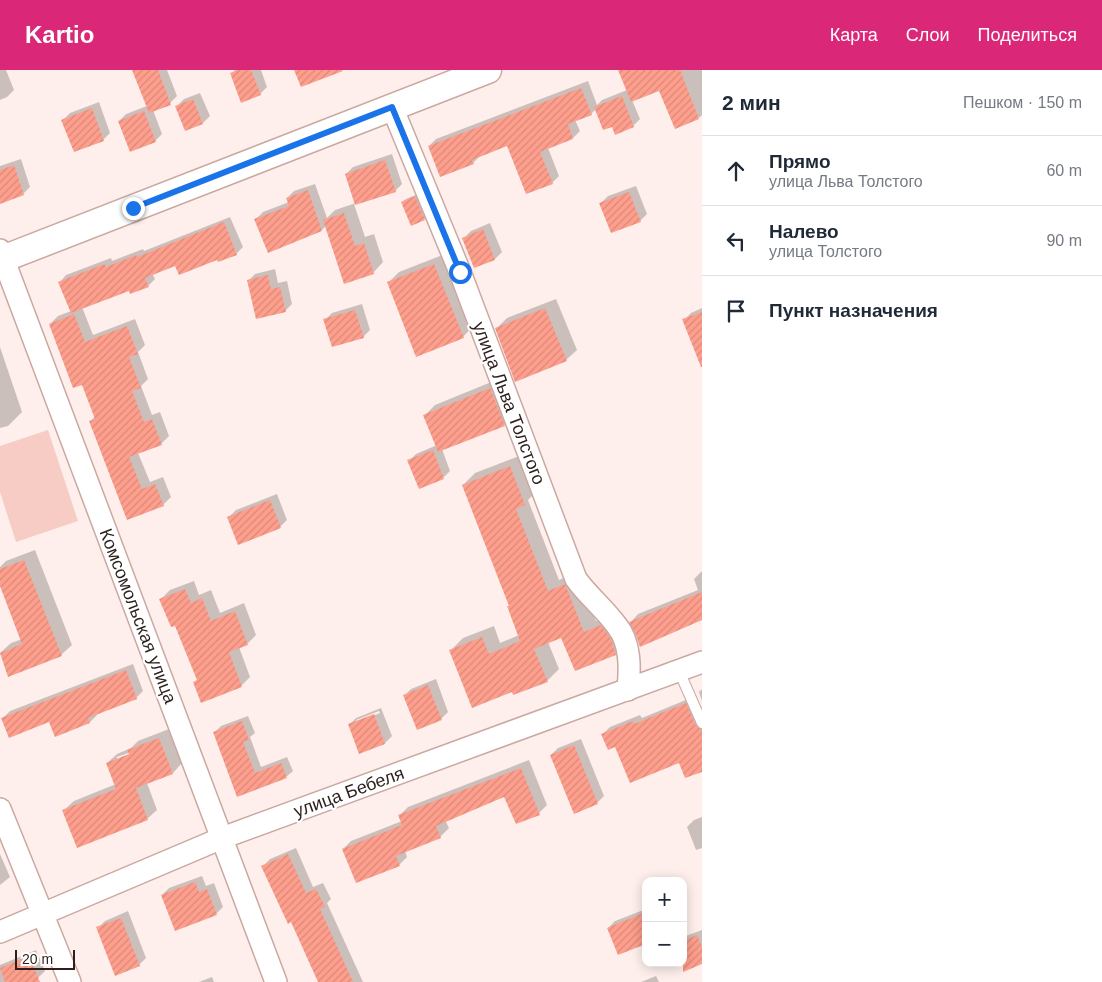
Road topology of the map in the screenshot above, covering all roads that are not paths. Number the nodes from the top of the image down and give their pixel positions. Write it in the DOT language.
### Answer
graph roads {
  1 [pos="488,70"];
  2 [pos="392,107"];
  3 [pos="1,256"];
  4 [pos="702,662"];
  5 [pos="679,671"];
  6 [pos="628,690"];
  7 [pos="702,723"];
  8 [pos="0,809"];
  9 [pos="222,838"];
  10 [pos="43,915"];
  11 [pos="0,932"];
  12 [pos="70,982"];
  13 [pos="276,982"];
  1 -- 2 [label="street"];
  2 -- 3 [label="street"];
  2 -- 6 [label="street, улица Льва Толстого"];
  3 -- 9 [label="street, Комсомольская улица"];
  4 -- 5 [label="street, улица Бебеля"];
  5 -- 6 [label="street, улица Бебеля"];
  5 -- 7 [label="lane"];
  6 -- 9 [label="street, улица Бебеля"];
  8 -- 10 [label="street"];
  9 -- 10 [label="street, улица Бебеля"];
  9 -- 13 [label="street, Комсомольская улица"];
  10 -- 11 [label="street, улица Бебеля"];
  10 -- 12 [label="street"];
}
